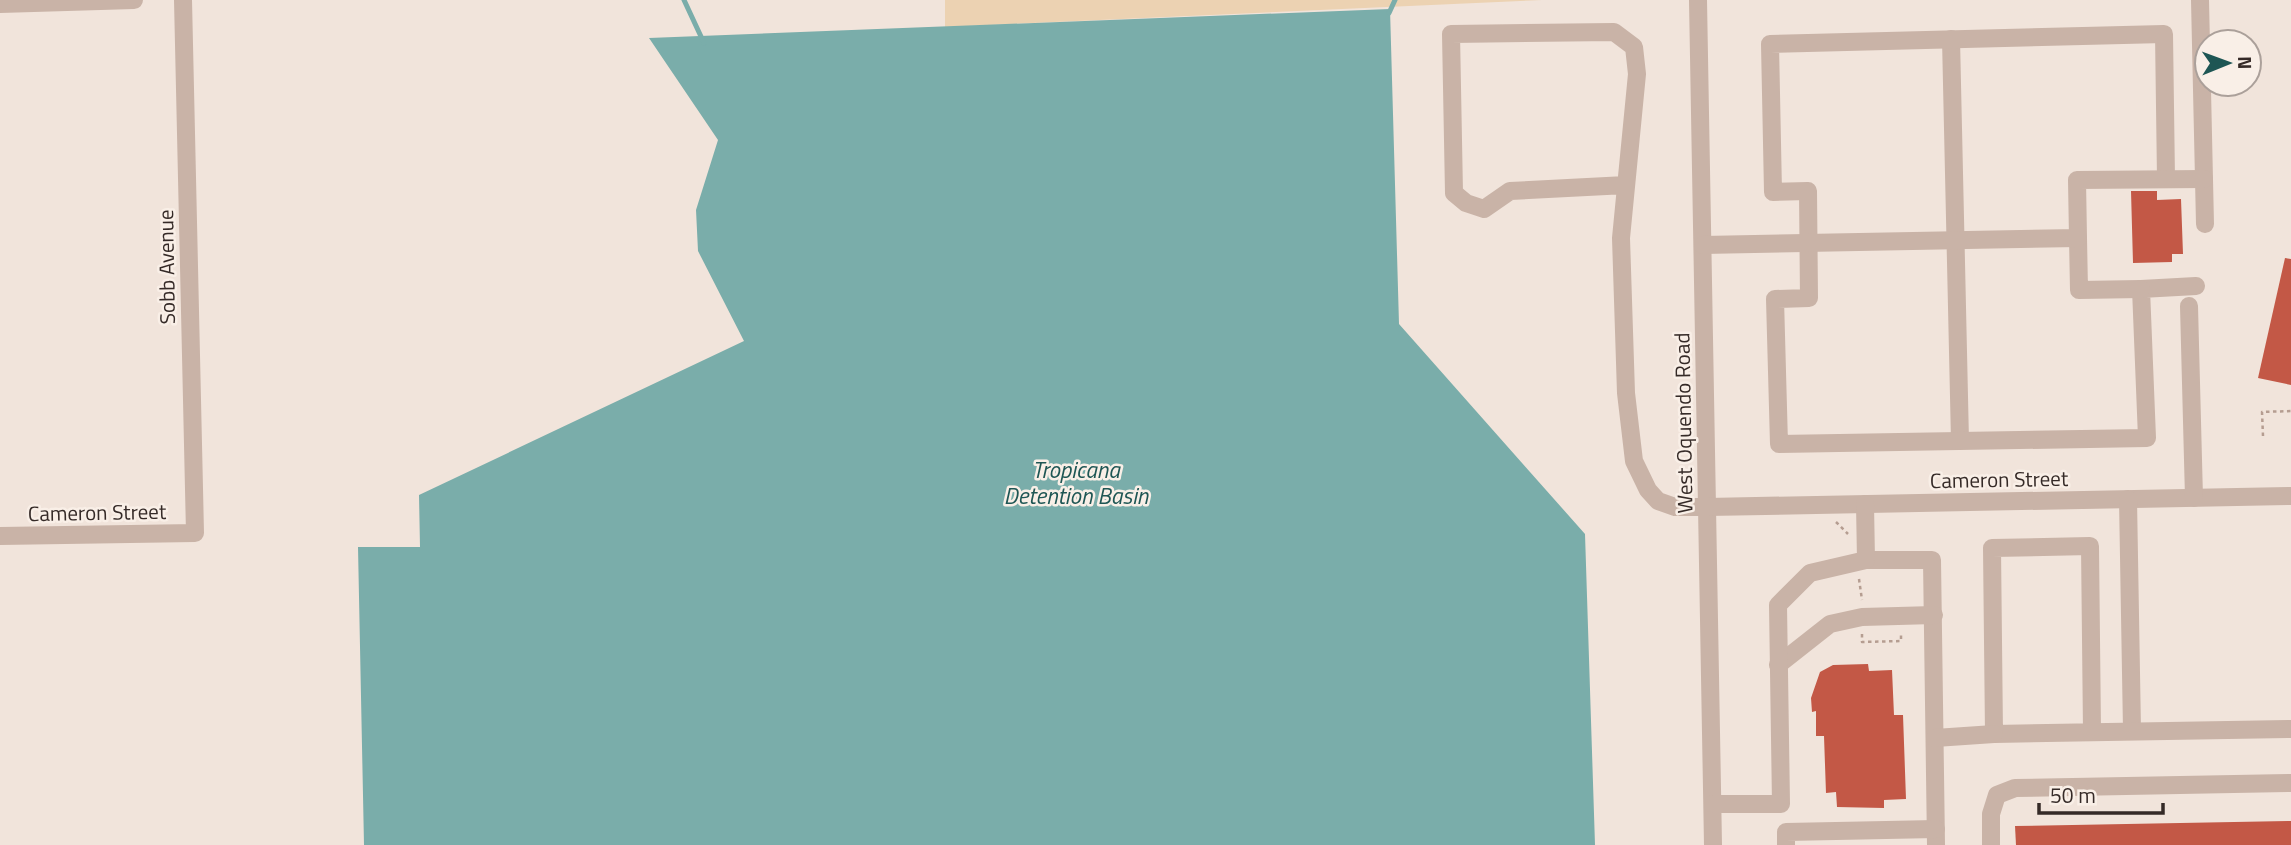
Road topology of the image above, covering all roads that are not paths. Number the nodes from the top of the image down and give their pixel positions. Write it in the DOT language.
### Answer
graph roads {
  1 [pos="134,0"];
  2 [pos="183,0"];
  3 [pos="1698,0"];
  4 [pos="2200,0"];
  5 [pos="0,4"];
  6 [pos="1951,39"];
  7 [pos="2204,178"];
  8 [pos="2166,179"];
  9 [pos="1626,186"];
  10 [pos="2206,224"];
  11 [pos="2078,238"];
  12 [pos="1954,240"];
  13 [pos="1809,244"];
  14 [pos="1703,245"];
  15 [pos="2196,286"];
  16 [pos="2141,289"];
  17 [pos="2189,355"];
  18 [pos="1959,441"];
  19 [pos="2291,496"];
  20 [pos="2194,498"];
  21 [pos="2128,499"];
  22 [pos="1865,504"];
  23 [pos="1707,507"];
  24 [pos="195,533"];
  25 [pos="0,536"];
  26 [pos="1859,561"];
  27 [pos="1934,615"];
  28 [pos="1778,665"];
  29 [pos="2291,729"];
  30 [pos="2132,730"];
  31 [pos="2092,732"];
  32 [pos="1994,734"];
  33 [pos="1935,738"];
  34 [pos="2291,783"];
  35 [pos="1713,804"];
  36 [pos="1936,837"];
  37 [pos="1713,845"];
  38 [pos="1786,845"];
  39 [pos="1991,845"];
  1 -- 5 [label="street"];
  2 -- 24 [label="street, Sobb Avenue"];
  3 -- 14 [label="street, West Oquendo Road"];
  4 -- 7 [label="street"];
  6 -- 8 [label="street"];
  6 -- 12 [label="street"];
  6 -- 13 [label="street"];
  7 -- 8 [label="street"];
  7 -- 10 [label="street"];
  8 -- 11 [label="street"];
  9 -- 9 [label="street"];
  9 -- 23 [label="street, Cameron Street"];
  11 -- 12 [label="street"];
  11 -- 16 [label="street"];
  12 -- 13 [label="street"];
  12 -- 18 [label="street"];
  13 -- 14 [label="street"];
  13 -- 18 [label="street"];
  14 -- 23 [label="street, West Oquendo Road"];
  15 -- 16 [label="street"];
  16 -- 18 [label="street"];
  17 -- 20 [label="street"];
  19 -- 20 [label="street, Cameron Street"];
  20 -- 21 [label="street, Cameron Street"];
  21 -- 22 [label="street, Cameron Street"];
  21 -- 30 [label="street"];
  22 -- 23 [label="street, Cameron Street"];
  22 -- 26 [label="street"];
  23 -- 35 [label="street, West Oquendo Road"];
  24 -- 25 [label="street, Cameron Street"];
  26 -- 27 [label="street"];
  26 -- 28 [label="street"];
  27 -- 28 [label="street"];
  27 -- 33 [label="street"];
  28 -- 35 [label="street"];
  29 -- 30 [label="street"];
  30 -- 31 [label="street"];
  31 -- 32 [label="street"];
  31 -- 32 [label="street"];
  32 -- 33 [label="street"];
  33 -- 36 [label="street"];
  34 -- 39 [label="street"];
  35 -- 37 [label="street, West Oquendo Road"];
  36 -- 38 [label="street"];
}
